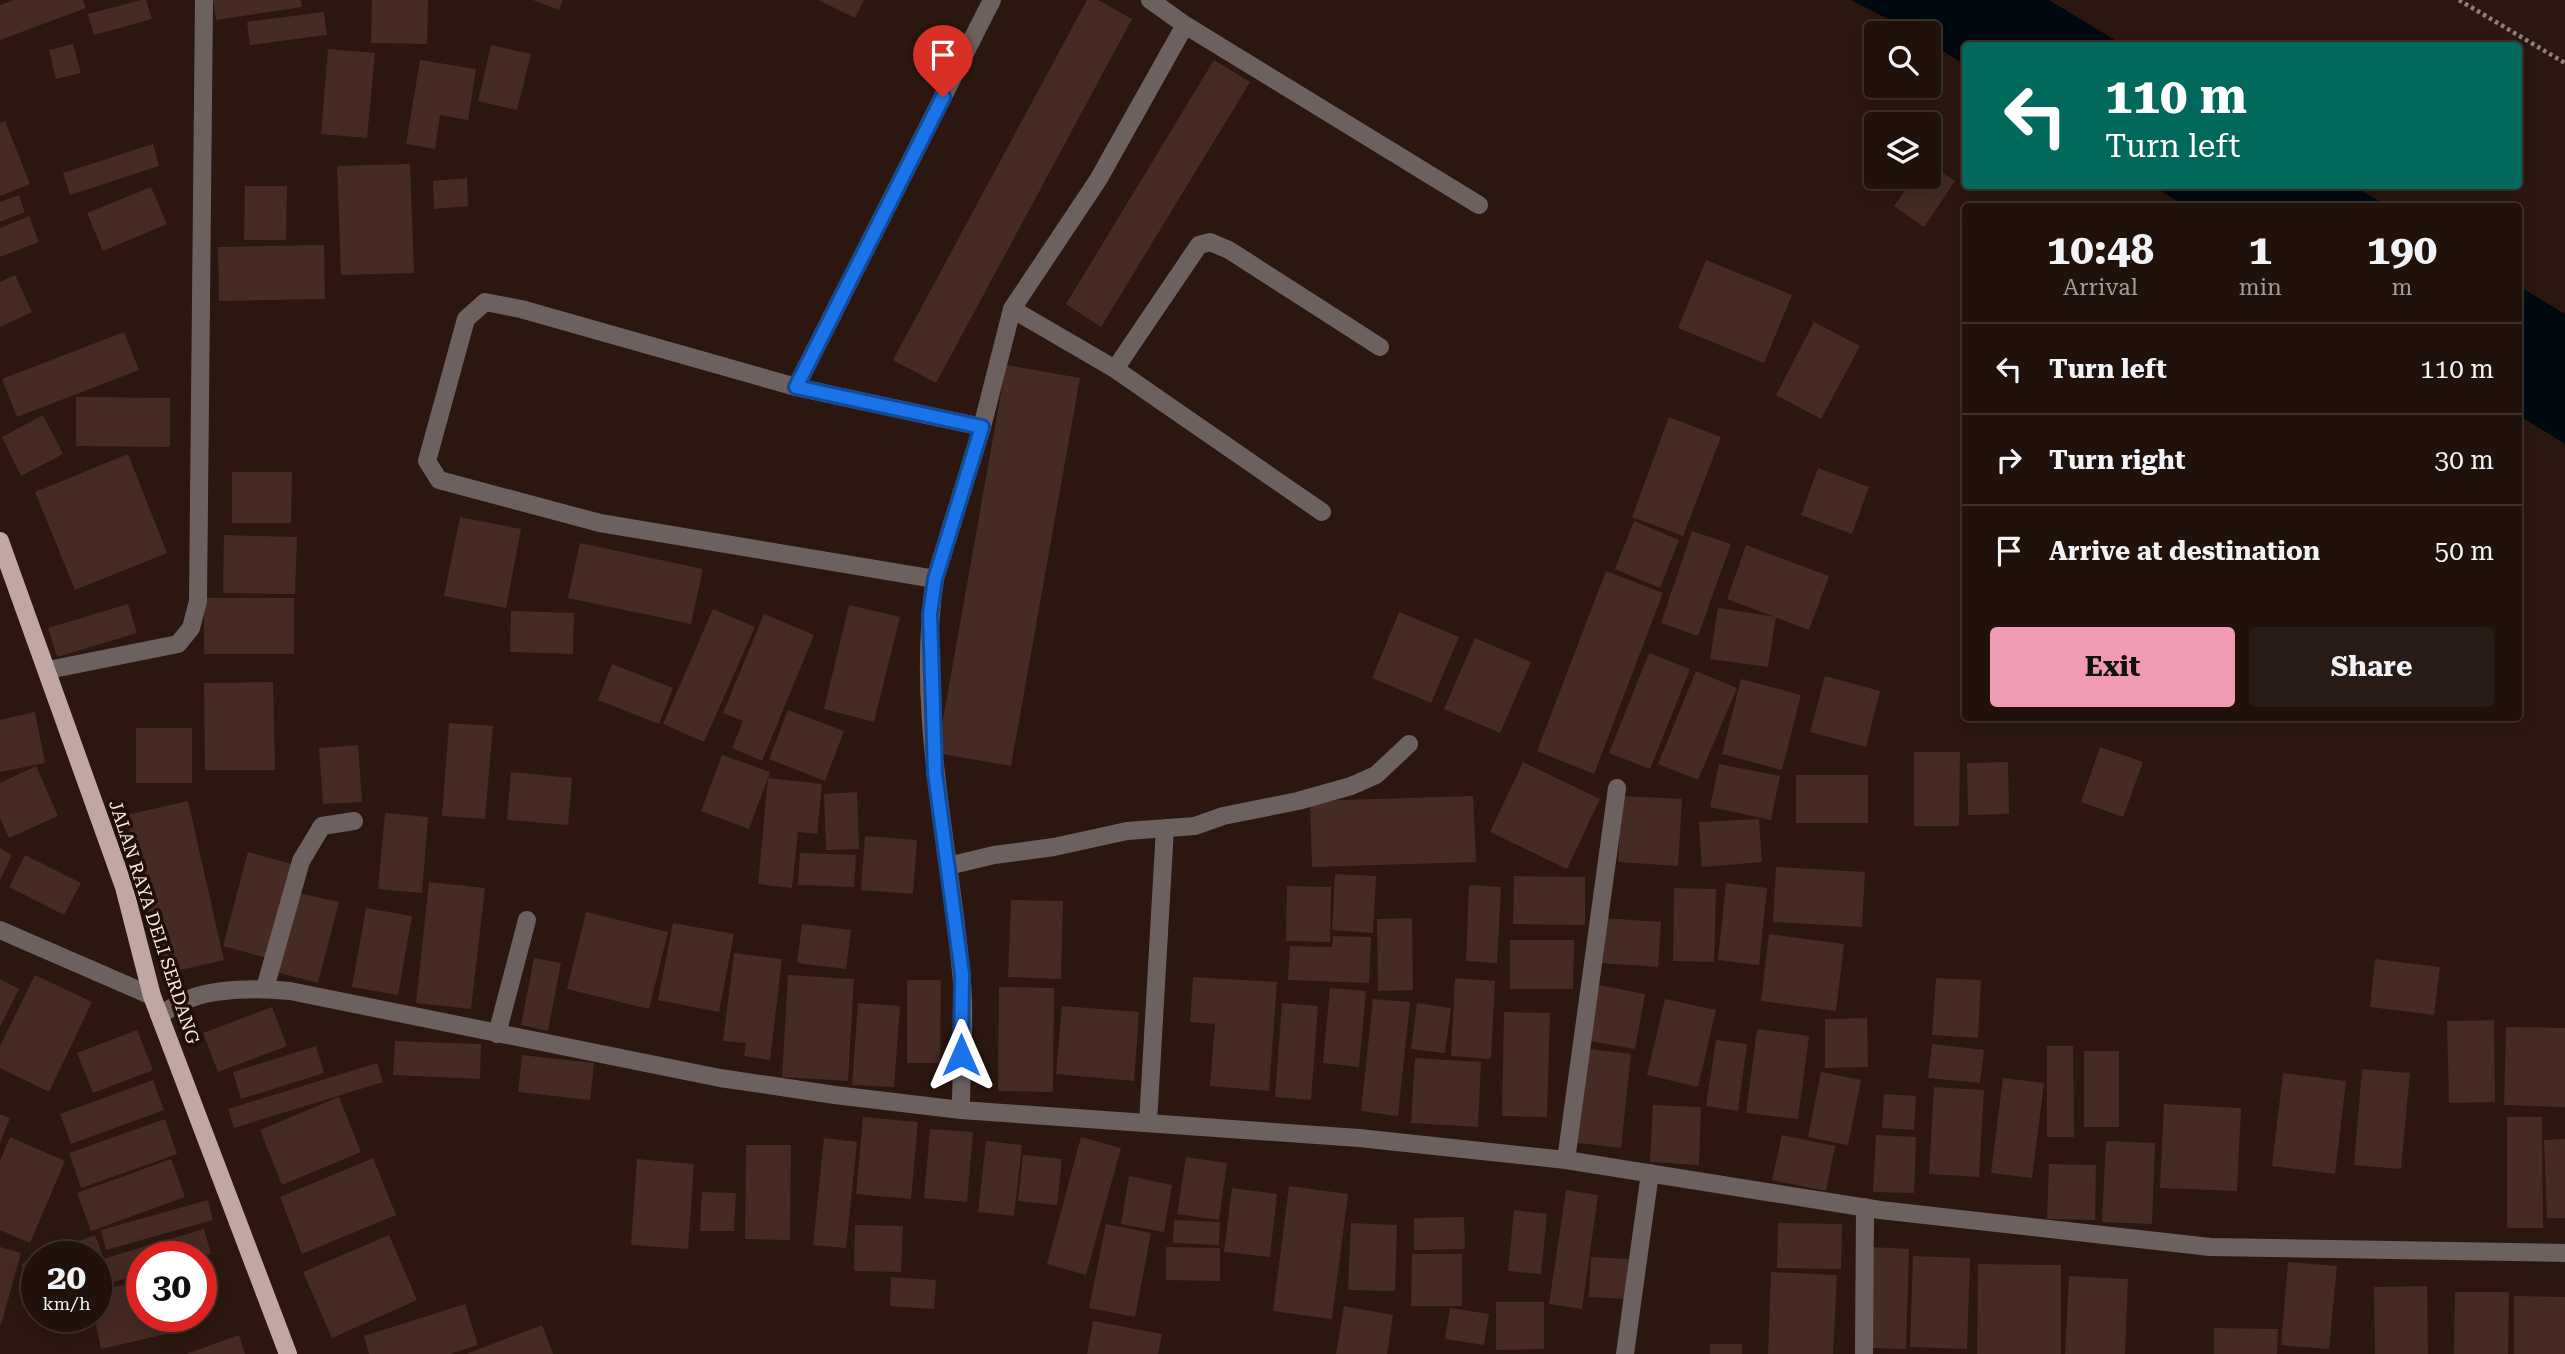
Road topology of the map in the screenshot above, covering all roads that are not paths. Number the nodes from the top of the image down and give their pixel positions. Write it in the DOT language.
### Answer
graph roads {
  1 [pos="204,0"];
  2 [pos="992,0"];
  3 [pos="1150,0"];
  4 [pos="1185,25"];
  5 [pos="1479,205"];
  6 [pos="1012,309"];
  7 [pos="1380,347"];
  8 [pos="1115,369"];
  9 [pos="796,387"];
  10 [pos="982,427"];
  11 [pos="1322,512"];
  12 [pos="0,541"];
  13 [pos="935,579"];
  14 [pos="48,670"];
  15 [pos="1409,744"];
  16 [pos="1617,788"];
  17 [pos="354,821"];
  18 [pos="1165,828"];
  19 [pos="948,866"];
  20 [pos="527,920"];
  21 [pos="0,930"];
  22 [pos="265,988"];
  23 [pos="152,996"];
  24 [pos="159,1015"];
  25 [pos="497,1034"];
  26 [pos="961,1110"];
  27 [pos="1148,1123"];
  28 [pos="1566,1160"];
  29 [pos="1650,1173"];
  30 [pos="1865,1207"];
  31 [pos="2565,1253"];
  32 [pos="288,1354"];
  33 [pos="1625,1354"];
  34 [pos="1864,1354"];
  1 -- 14 [label="street"];
  2 -- 9 [label="street"];
  3 -- 4 [label="street"];
  4 -- 5 [label="street"];
  4 -- 6 [label="street"];
  6 -- 8 [label="street"];
  6 -- 10 [label="street"];
  7 -- 8 [label="street"];
  8 -- 11 [label="street"];
  9 -- 10 [label="street"];
  9 -- 13 [label="street"];
  10 -- 13 [label="street"];
  12 -- 14 [label="main road, JALAN RAYA DELI SERDANG"];
  13 -- 19 [label="street"];
  14 -- 23 [label="main road, JALAN RAYA DELI SERDANG"];
  15 -- 18 [label="street"];
  16 -- 28 [label="street"];
  17 -- 22 [label="street"];
  18 -- 19 [label="street"];
  18 -- 27 [label="street"];
  19 -- 26 [label="street"];
  20 -- 25 [label="street"];
  21 -- 23 [label="street"];
  22 -- 24 [label="street"];
  22 -- 25 [label="street"];
  23 -- 24 [label="main road, JALAN RAYA DELI SERDANG"];
  24 -- 32 [label="main road, JALAN RAYA DELI SERDANG"];
  25 -- 26 [label="street"];
  26 -- 27 [label="street"];
  27 -- 28 [label="street"];
  28 -- 29 [label="street"];
  29 -- 30 [label="street"];
  29 -- 33 [label="street"];
  30 -- 31 [label="street"];
  30 -- 34 [label="street"];
}
